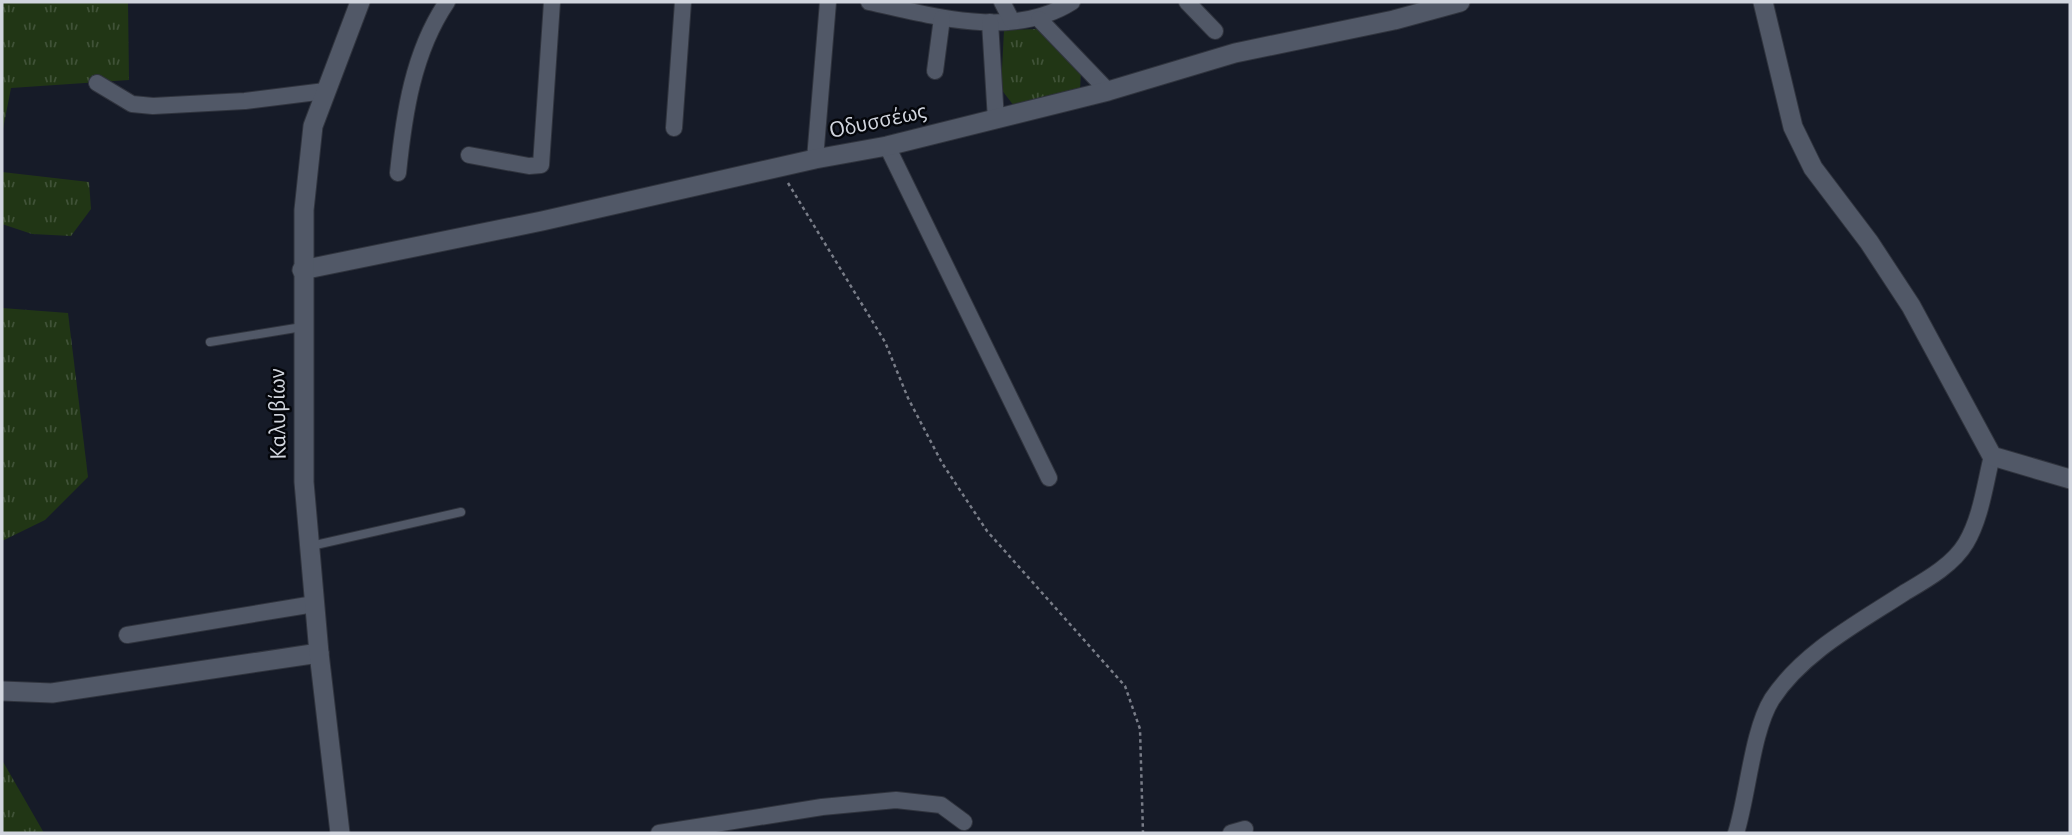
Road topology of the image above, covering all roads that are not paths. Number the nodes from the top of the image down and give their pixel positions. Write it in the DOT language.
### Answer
graph roads {
  1 [pos="360,2"];
  2 [pos="447,2"];
  3 [pos="552,2"];
  4 [pos="683,2"];
  5 [pos="828,2"];
  6 [pos="869,2"];
  7 [pos="1002,2"];
  8 [pos="1072,2"];
  9 [pos="1187,2"];
  10 [pos="1460,2"];
  11 [pos="1763,2"];
  12 [pos="942,18"];
  13 [pos="1039,19"];
  14 [pos="1012,21"];
  15 [pos="990,22"];
  16 [pos="1215,31"];
  17 [pos="935,71"];
  18 [pos="97,83"];
  19 [pos="324,91"];
  20 [pos="1108,91"];
  21 [pos="996,120"];
  22 [pos="674,128"];
  23 [pos="887,146"];
  24 [pos="470,155"];
  25 [pos="815,159"];
  26 [pos="398,173"];
  27 [pos="303,270"];
  28 [pos="302,327"];
  29 [pos="210,342"];
  30 [pos="1992,456"];
  31 [pos="1049,478"];
  32 [pos="2070,479"];
  33 [pos="461,512"];
  34 [pos="308,547"];
  35 [pos="314,604"];
  36 [pos="127,635"];
  37 [pos="319,653"];
  38 [pos="2,691"];
  39 [pos="964,822"];
  40 [pos="340,833"];
  41 [pos="659,833"];
  42 [pos="1736,833"];
  1 -- 19 [label="street, Καλυβίων"];
  2 -- 26 [label="street"];
  3 -- 24 [label="street"];
  4 -- 22 [label="street"];
  5 -- 25 [label="street"];
  6 -- 12 [label="street"];
  7 -- 14 [label="street"];
  8 -- 13 [label="street"];
  9 -- 16 [label="street"];
  10 -- 20 [label="street, Οδυσσέως"];
  11 -- 30 [label="street"];
  12 -- 15 [label="street"];
  12 -- 17 [label="street"];
  13 -- 14 [label="street"];
  13 -- 20 [label="street"];
  14 -- 15 [label="street"];
  15 -- 21 [label="street"];
  18 -- 19 [label="street"];
  19 -- 27 [label="street, Καλυβίων"];
  20 -- 21 [label="street, Οδυσσέως"];
  21 -- 23 [label="street, Οδυσσέως"];
  23 -- 25 [label="street, Οδυσσέως"];
  23 -- 31 [label="street"];
  25 -- 27 [label="street, Οδυσσέως"];
  27 -- 28 [label="street, Καλυβίων"];
  28 -- 29 [label="lane"];
  28 -- 34 [label="street, Καλυβίων"];
  30 -- 32 [label="street"];
  30 -- 42 [label="street"];
  33 -- 34 [label="lane"];
  34 -- 35 [label="street, Καλυβίων"];
  35 -- 36 [label="street"];
  35 -- 37 [label="street, Καλυβίων"];
  37 -- 38 [label="street"];
  37 -- 40 [label="street, Καλυβίων"];
  39 -- 41 [label="street"];
}
